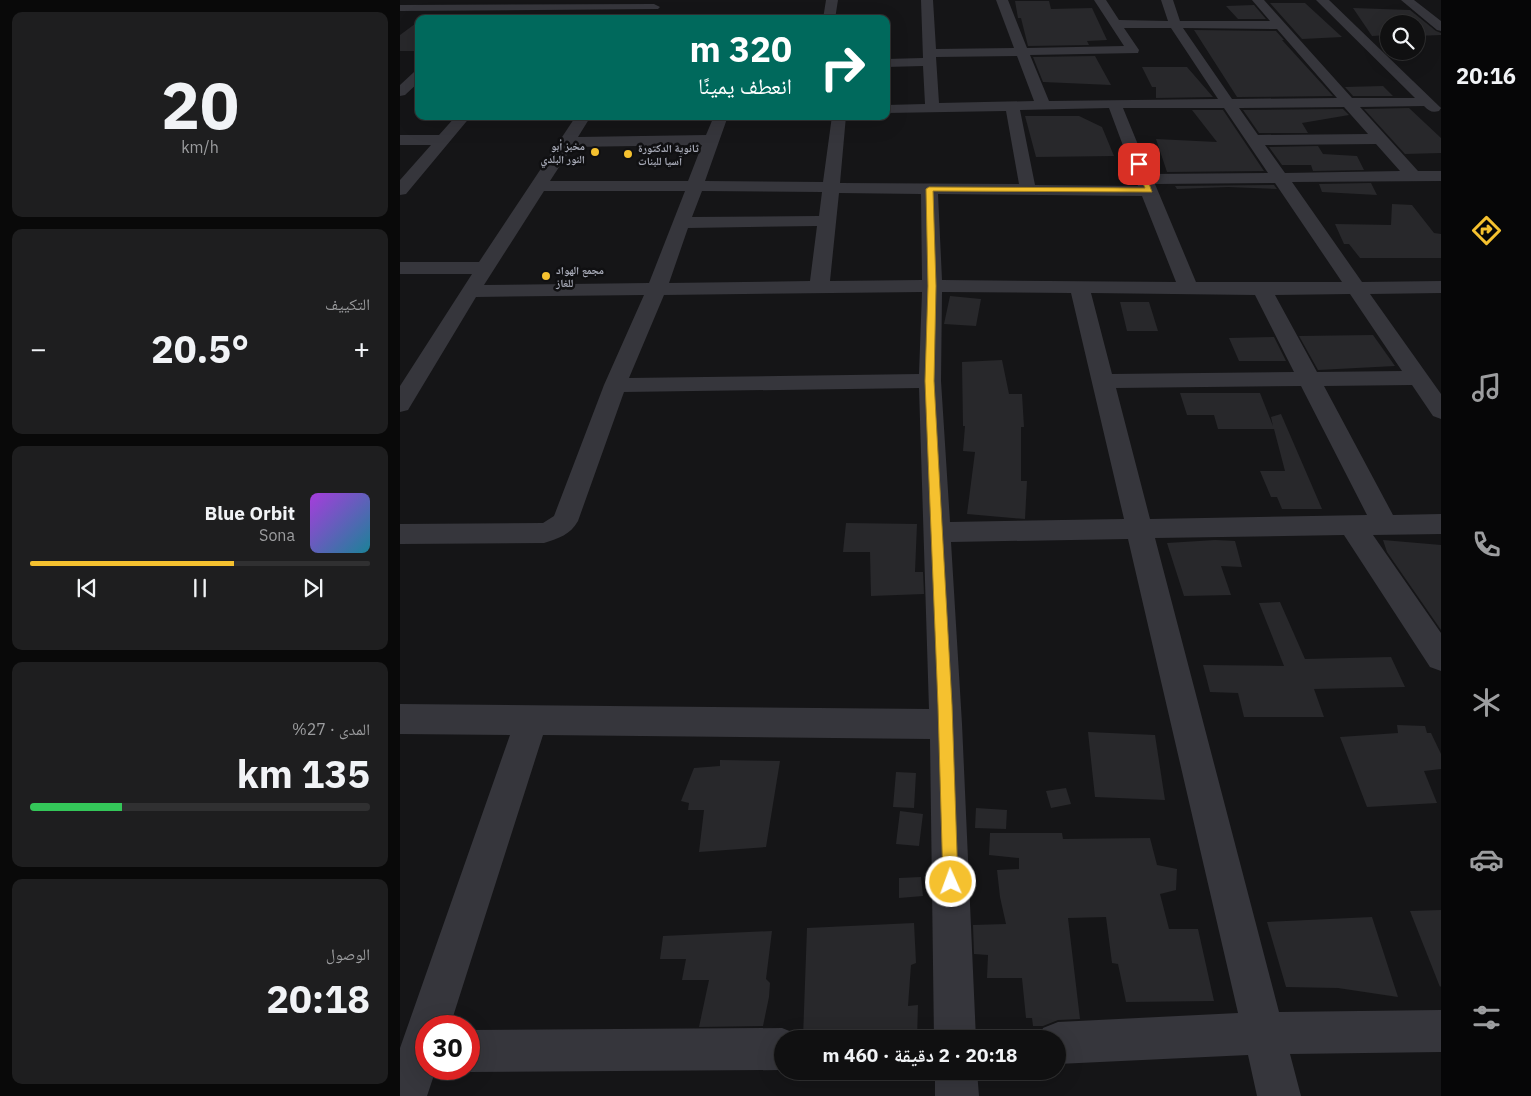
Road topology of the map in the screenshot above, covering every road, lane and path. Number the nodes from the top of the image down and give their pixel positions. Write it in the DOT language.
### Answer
graph roads {
  1 [pos="832,0"];
  2 [pos="927,0"];
  3 [pos="1002,0"];
  4 [pos="1100,0"];
  5 [pos="1167,0"];
  6 [pos="1258,0"];
  7 [pos="1322,0"];
  8 [pos="1407,0"];
  9 [pos="657,3"];
  10 [pos="422,4"];
  11 [pos="494,4"];
  12 [pos="565,4"];
  13 [pos="400,8"];
  14 [pos="483,15"];
  15 [pos="555,15"];
  16 [pos="650,15"];
  17 [pos="830,15"];
  18 [pos="1435,19"];
  19 [pos="400,22"];
  20 [pos="1117,24"];
  21 [pos="1175,24"];
  22 [pos="1279,25"];
  23 [pos="1441,27"];
  24 [pos="912,44"];
  25 [pos="1021,51"];
  26 [pos="930,53"];
  27 [pos="890,62"];
  28 [pos="400,71"];
  29 [pos="415,71"];
  30 [pos="415,81"];
  31 [pos="1430,98"];
  32 [pos="403,99"];
  33 [pos="1348,102"];
  34 [pos="1229,103"];
  35 [pos="1114,104"];
  36 [pos="1012,105"];
  37 [pos="1044,105"];
  38 [pos="890,109"];
  39 [pos="932,109"];
  40 [pos="1441,115"];
  41 [pos="460,120"];
  42 [pos="581,120"];
  43 [pos="720,120"];
  44 [pos="838,120"];
  45 [pos="1381,139"];
  46 [pos="400,140"];
  47 [pos="442,140"];
  48 [pos="712,140"];
  49 [pos="1254,140"];
  50 [pos="566,142"];
  51 [pos="1414,176"];
  52 [pos="1441,176"];
  53 [pos="1279,177"];
  54 [pos="1147,185"];
  55 [pos="538,186"];
  56 [pos="695,186"];
  57 [pos="830,187"];
  58 [pos="929,189"];
  59 [pos="400,190"];
  60 [pos="1028,190"];
  61 [pos="826,221"];
  62 [pos="681,223"];
  63 [pos="400,268"];
  64 [pos="485,268"];
  65 [pos="932,286"];
  66 [pos="1441,287"];
  67 [pos="657,288"];
  68 [pos="819,288"];
  69 [pos="1080,288"];
  70 [pos="1188,288"];
  71 [pos="1262,289"];
  72 [pos="1358,289"];
  73 [pos="470,291"];
  74 [pos="424,367"];
  75 [pos="400,368"];
  76 [pos="1418,378"];
  77 [pos="1309,380"];
  78 [pos="930,381"];
  79 [pos="1102,381"];
  80 [pos="615,385"];
  81 [pos="400,405"];
  82 [pos="1441,411"];
  83 [pos="1385,524"];
  84 [pos="1441,524"];
  85 [pos="1352,526"];
  86 [pos="1139,529"];
  87 [pos="938,532"];
  88 [pos="400,534"];
  89 [pos="1441,658"];
  90 [pos="400,719"];
  91 [pos="531,720"];
  92 [pos="946,724"];
  93 [pos="430,1015"];
  94 [pos="955,1030"];
  95 [pos="1441,1031"];
  96 [pos="1263,1033"];
  97 [pos="1066,1043"];
  98 [pos="774,1049"];
  99 [pos="480,1051"];
  100 [pos="415,1061"];
  101 [pos="956,1080"];
  102 [pos="405,1096"];
  103 [pos="957,1096"];
  104 [pos="1279,1096"];
  1 -- 17 [label="street"];
  2 -- 26 [label="street"];
  3 -- 25 [label="street"];
  4 -- 20 [label="street"];
  5 -- 21 [label="street"];
  6 -- 22 [label="street"];
  7 -- 31 [label="street"];
  8 -- 18 [label="street"];
  9 -- 12 [label="street"];
  9 -- 16 [label="street"];
  10 -- 11 [label="street"];
  10 -- 13 [label="street"];
  10 -- 19 [label="street"];
  11 -- 12 [label="street"];
  11 -- 14 [label="street"];
  12 -- 15 [label="street"];
  18 -- 23 [label="street"];
  20 -- 21 [label="street"];
  20 -- 25 [label="street"];
  21 -- 22 [label="street"];
  21 -- 34 [label="street"];
  22 -- 33 [label="street"];
  24 -- 26 [label="street"];
  25 -- 26 [label="street"];
  25 -- 37 [label="street"];
  26 -- 27 [label="street"];
  26 -- 39 [label="street"];
  28 -- 29 [label="street"];
  30 -- 32 [label="street"];
  31 -- 33 [label="street"];
  31 -- 40 [label="street"];
  33 -- 34 [label="street"];
  33 -- 45 [label="street"];
  34 -- 35 [label="street"];
  34 -- 49 [label="street"];
  35 -- 37 [label="street"];
  35 -- 54 [label="street"];
  36 -- 37 [label="street"];
  36 -- 39 [label="street"];
  36 -- 60 [label="street"];
  38 -- 39 [label="street"];
  41 -- 47 [label="street"];
  42 -- 50 [label="street"];
  43 -- 48 [label="street"];
  44 -- 57 [label="street"];
  45 -- 49 [label="street"];
  45 -- 51 [label="street"];
  46 -- 47 [label="street"];
  47 -- 59 [label="street"];
  48 -- 50 [label="street"];
  48 -- 56 [label="street"];
  49 -- 53 [label="street"];
  50 -- 55 [label="street"];
  51 -- 52 [label="street"];
  51 -- 53 [label="street"];
  53 -- 54 [label="street"];
  53 -- 72 [label="street"];
  54 -- 60 [label="street"];
  54 -- 70 [label="street"];
  55 -- 56 [label="street"];
  55 -- 64 [label="street"];
  56 -- 57 [label="street"];
  56 -- 62 [label="street"];
  57 -- 58 [label="street"];
  57 -- 61 [label="street"];
  58 -- 60 [label="street"];
  58 -- 65 [label="street"];
  61 -- 62 [label="street"];
  61 -- 68 [label="street"];
  62 -- 67 [label="street"];
  63 -- 64 [label="street"];
  64 -- 73 [label="street"];
  65 -- 68 [label="street"];
  65 -- 69 [label="street"];
  65 -- 78 [label="street"];
  66 -- 72 [label="street"];
  67 -- 68 [label="street"];
  67 -- 73 [label="street"];
  67 -- 80 [label="street"];
  69 -- 70 [label="street"];
  69 -- 79 [label="street"];
  70 -- 71 [label="street"];
  71 -- 72 [label="street"];
  71 -- 77 [label="street"];
  72 -- 76 [label="street"];
  73 -- 74 [label="street"];
  74 -- 75 [label="street"];
  74 -- 81 [label="street"];
  76 -- 77 [label="street"];
  76 -- 82 [label="street"];
  77 -- 79 [label="street"];
  77 -- 83 [label="street"];
  78 -- 80 [label="street"];
  78 -- 87 [label="street"];
  79 -- 86 [label="street"];
  80 -- 88 [label="street"];
  83 -- 84 [label="street"];
  83 -- 85 [label="street"];
  85 -- 86 [label="street"];
  85 -- 89 [label="street"];
  86 -- 87 [label="street"];
  86 -- 96 [label="street"];
  87 -- 92 [label="street"];
  90 -- 91 [label="street"];
  91 -- 92 [label="street"];
  91 -- 93 [label="street"];
  92 -- 94 [label="street"];
  95 -- 96 [label="street"];
  96 -- 97 [label="street"];
  96 -- 104 [label="street"];
  98 -- 99 [label="street"];
  100 -- 102 [label="street"];
  101 -- 103 [label="street"];
}
